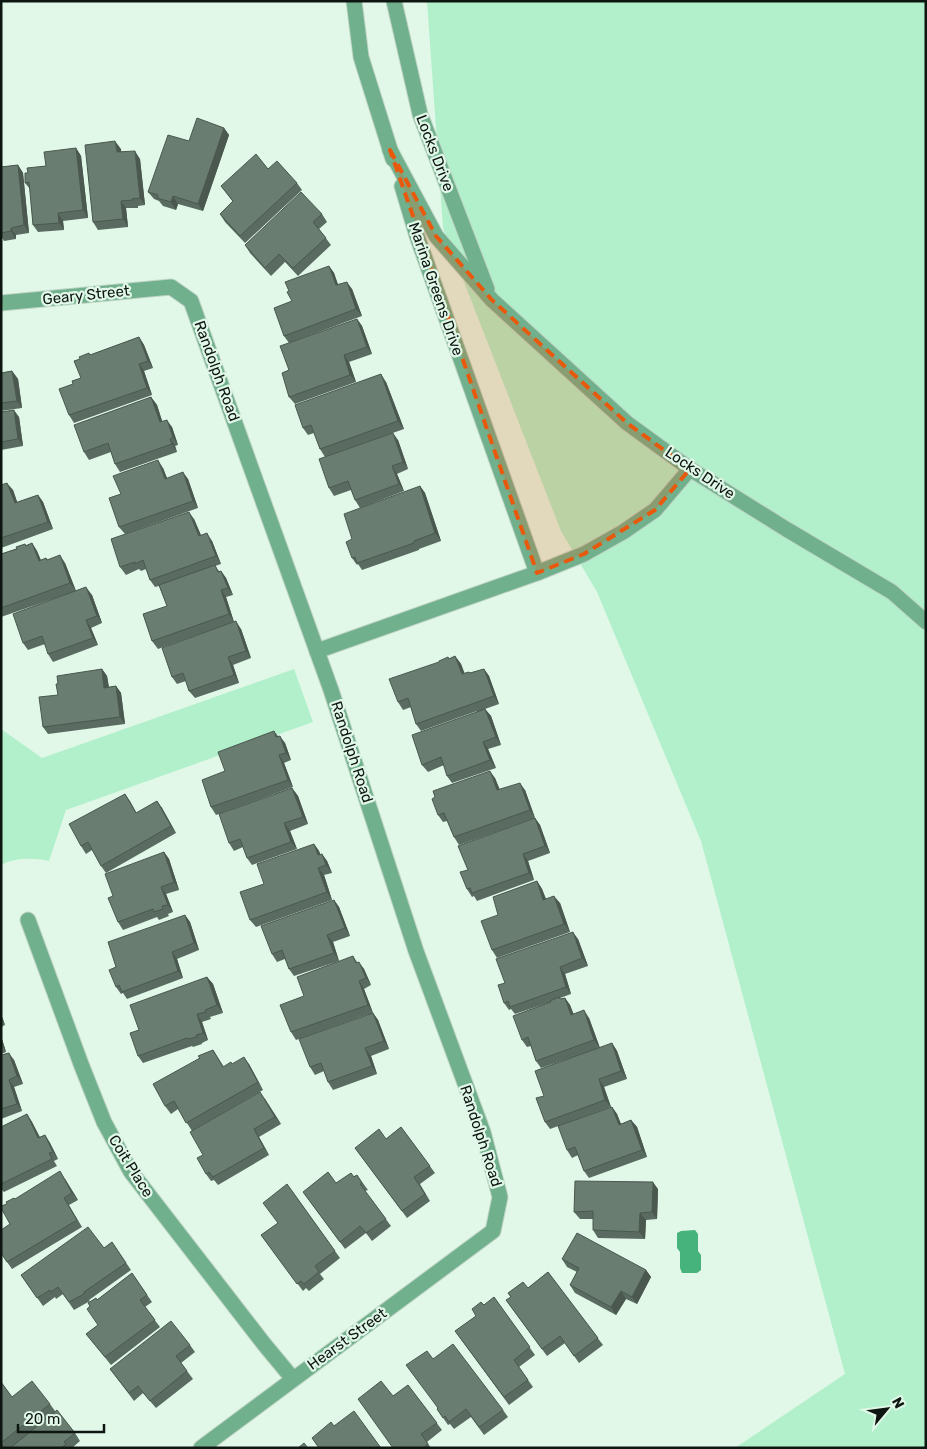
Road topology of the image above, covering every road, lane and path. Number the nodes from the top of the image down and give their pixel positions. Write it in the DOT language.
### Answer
graph roads {
  1 [pos="354,1"];
  2 [pos="394,1"];
  3 [pos="390,150"];
  4 [pos="171,287"];
  5 [pos="492,300"];
  6 [pos="1,303"];
  7 [pos="690,469"];
  8 [pos="537,573"];
  9 [pos="926,622"];
  10 [pos="317,651"];
  11 [pos="28,920"];
  12 [pos="493,1231"];
  13 [pos="293,1379"];
  14 [pos="201,1448"];
  1 -- 3 [label="street, Marina Greens Drive"];
  2 -- 5 [label="street, Locks Drive"];
  3 -- 5 [label="street, Locks Drive"];
  3 -- 8 [label="street, Marina Greens Drive"];
  4 -- 6 [label="street, Geary Street"];
  4 -- 10 [label="street, Randolph Road"];
  5 -- 7 [label="street, Locks Drive"];
  7 -- 8 [label="street"];
  7 -- 9 [label="street, Locks Drive"];
  8 -- 10 [label="street"];
  10 -- 12 [label="street, Randolph Road"];
  11 -- 13 [label="street, Coit Place"];
  12 -- 13 [label="street, Hearst Street"];
  13 -- 14 [label="street, Hearst Street"];
}
